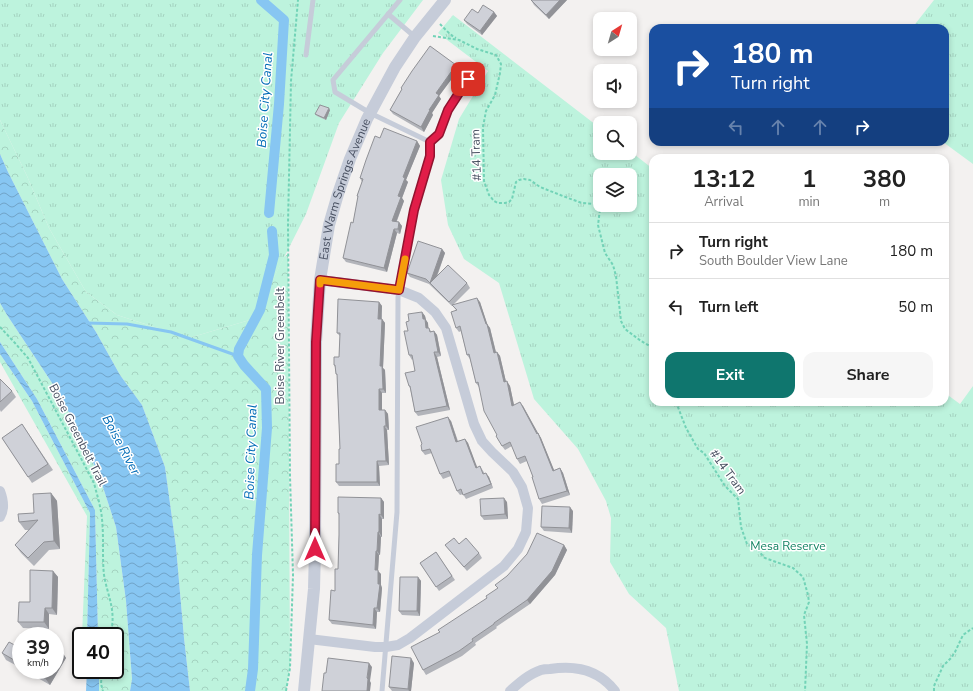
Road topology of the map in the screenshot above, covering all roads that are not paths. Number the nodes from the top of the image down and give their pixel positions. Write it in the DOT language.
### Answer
graph roads {
  1 [pos="313,0"];
  2 [pos="400,0"];
  3 [pos="445,0"];
  4 [pos="388,14"];
  5 [pos="415,37"];
  6 [pos="306,55"];
  7 [pos="468,79"];
  8 [pos="370,113"];
  9 [pos="430,142"];
  10 [pos="320,280"];
  11 [pos="399,290"];
  12 [pos="0,491"];
  13 [pos="0,517"];
  14 [pos="309,639"];
  15 [pos="386,647"];
  16 [pos="304,691"];
  17 [pos="382,691"];
  18 [pos="510,691"];
  19 [pos="615,691"];
  1 -- 6 [label="lane"];
  2 -- 4 [label="lane"];
  3 -- 5 [label="street, East Warm Springs Avenue"];
  4 -- 5 [label="lane"];
  4 -- 8 [label="lane"];
  5 -- 8 [label="street, East Warm Springs Avenue"];
  7 -- 9 [label="lane"];
  8 -- 9 [label="lane"];
  8 -- 10 [label="street, East Warm Springs Avenue"];
  9 -- 11 [label="lane"];
  10 -- 11 [label="street"];
  10 -- 14 [label="street, East Warm Springs Avenue"];
  11 -- 15 [label="lane"];
  11 -- 15 [label="street"];
  12 -- 13 [label="street"];
  14 -- 15 [label="street"];
  14 -- 16 [label="street, East Warm Springs Avenue"];
  15 -- 17 [label="lane"];
  18 -- 19 [label="street"];
}
